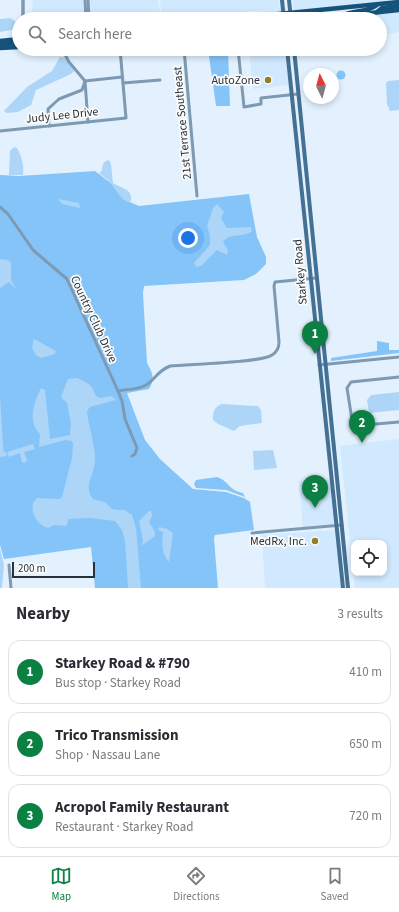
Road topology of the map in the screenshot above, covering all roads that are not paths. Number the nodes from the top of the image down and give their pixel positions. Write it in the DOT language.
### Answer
graph roads {
  1 [pos="23,0"];
  2 [pos="86,0"];
  3 [pos="282,0"];
  4 [pos="289,0"];
  5 [pos="399,2"];
  6 [pos="378,4"];
  7 [pos="399,6"];
  8 [pos="399,10"];
  9 [pos="23,12"];
  10 [pos="87,12"];
  11 [pos="284,12"];
  12 [pos="290,12"];
  13 [pos="300,12"];
  14 [pos="353,12"];
  15 [pos="377,12"];
  16 [pos="0,41"];
  17 [pos="12,41"];
  18 [pos="12,42"];
  19 [pos="0,45"];
  20 [pos="12,47"];
  21 [pos="0,48"];
  22 [pos="66,56"];
  23 [pos="120,56"];
  24 [pos="185,56"];
  25 [pos="239,56"];
  26 [pos="289,56"];
  27 [pos="295,56"];
  28 [pos="122,77"];
  29 [pos="160,80"];
  30 [pos="85,81"];
  31 [pos="123,83"];
  32 [pos="292,94"];
  33 [pos="298,94"];
  34 [pos="88,122"];
  35 [pos="49,126"];
  36 [pos="0,131"];
  37 [pos="197,196"];
  38 [pos="0,207"];
  39 [pos="311,278"];
  40 [pos="316,278"];
  41 [pos="399,357"];
  42 [pos="325,364"];
  43 [pos="319,365"];
  44 [pos="399,377"];
  45 [pos="118,391"];
  46 [pos="399,422"];
  47 [pos="132,456"];
  48 [pos="342,525"];
  49 [pos="336,526"];
  50 [pos="252,534"];
  51 [pos="9,565"];
  52 [pos="11,588"];
  53 [pos="343,588"];
  54 [pos="348,588"];
  1 -- 9 [label="street"];
  2 -- 10 [label="street"];
  3 -- 11 [label="main road"];
  4 -- 12 [label="main road"];
  5 -- 6 [label="main road"];
  6 -- 13 [label="main road"];
  6 -- 14 [label="main road"];
  7 -- 15 [label="main road"];
  8 -- 15 [label="main road"];
  16 -- 17 [label="main road"];
  18 -- 19 [label="main road"];
  20 -- 21 [label="main road"];
  22 -- 30 [label="street"];
  23 -- 28 [label="street"];
  24 -- 37 [label="street, 21st Terrace Southeast"];
  25 -- 32 [label="street"];
  26 -- 32 [label="main road, Starkey Road"];
  27 -- 33 [label="main road, Starkey Road"];
  28 -- 30 [label="street"];
  28 -- 31 [label="street"];
  29 -- 31 [label="street"];
  30 -- 34 [label="street"];
  30 -- 35 [label="street"];
  31 -- 34 [label="street, Judy Lee Drive"];
  32 -- 33 [label="street"];
  32 -- 39 [label="main road, Starkey Road"];
  33 -- 40 [label="main road, Starkey Road"];
  34 -- 35 [label="street, Judy Lee Drive"];
  35 -- 36 [label="street, Judy Lee Drive"];
  38 -- 45 [label="street, Country Club Drive"];
  39 -- 40 [label="street"];
  39 -- 43 [label="main road, Starkey Road"];
  39 -- 45 [label="street"];
  40 -- 42 [label="main road, Starkey Road"];
  41 -- 42 [label="street"];
  42 -- 43 [label="street"];
  42 -- 48 [label="main road, Starkey Road"];
  43 -- 49 [label="main road, Starkey Road"];
  44 -- 46 [label="street"];
  45 -- 47 [label="street, Country Club Drive"];
  48 -- 49 [label="street"];
  48 -- 54 [label="main road, Starkey Road"];
  49 -- 50 [label="street"];
  49 -- 53 [label="main road, Starkey Road"];
  51 -- 52 [label="street"];
}
